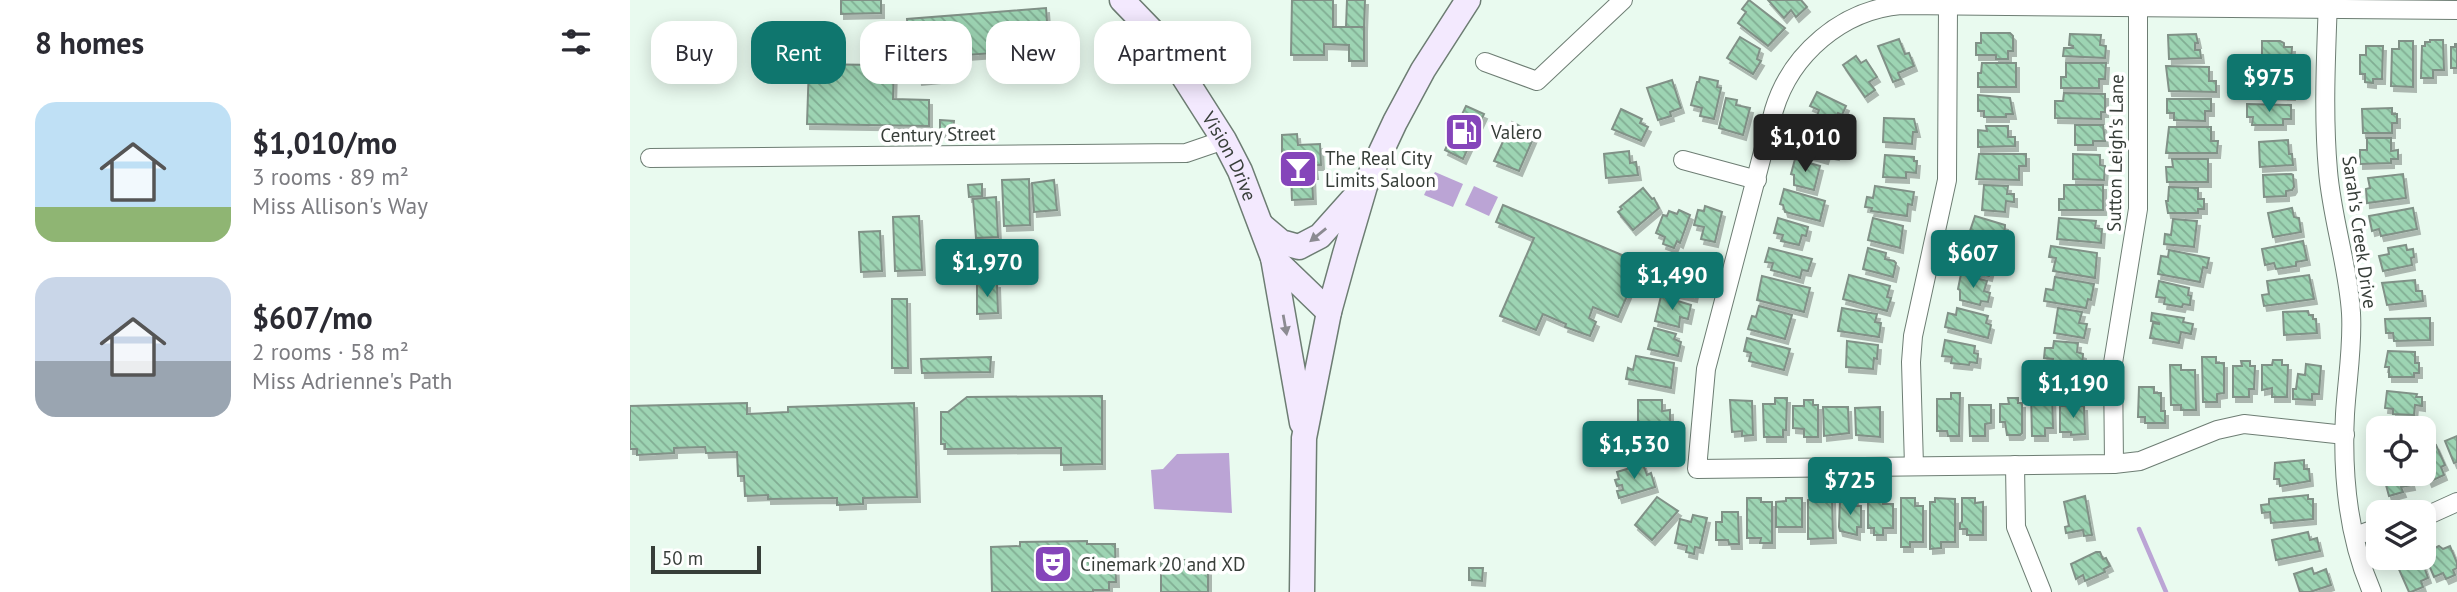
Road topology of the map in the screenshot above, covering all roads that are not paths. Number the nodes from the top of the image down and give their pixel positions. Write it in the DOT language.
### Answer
graph roads {
  1 [pos="1122,0"];
  2 [pos="1468,0"];
  3 [pos="1623,0"];
  4 [pos="2327,5"];
  5 [pos="1948,6"];
  6 [pos="2138,9"];
  7 [pos="2457,10"];
  8 [pos="1485,62"];
  9 [pos="1224,140"];
  10 [pos="650,158"];
  11 [pos="1683,160"];
  12 [pos="1756,180"];
  13 [pos="1365,186"];
  14 [pos="1261,224"];
  15 [pos="1273,258"];
  16 [pos="1329,312"];
  17 [pos="2345,435"];
  18 [pos="1304,438"];
  19 [pos="2114,464"];
  20 [pos="2015,465"];
  21 [pos="1914,466"];
  22 [pos="2457,502"];
  23 [pos="2436,512"];
  24 [pos="2366,532"];
  25 [pos="2354,536"];
  26 [pos="1302,592"];
  27 [pos="2042,592"];
  28 [pos="2372,592"];
  1 -- 9 [label="main road, Vision Drive"];
  2 -- 13 [label="main road"];
  3 -- 8 [label="street"];
  4 -- 6 [label="street"];
  4 -- 7 [label="street"];
  4 -- 17 [label="street, Sarah's Creek Drive"];
  5 -- 6 [label="street"];
  5 -- 12 [label="street"];
  5 -- 21 [label="street"];
  6 -- 19 [label="street, Sutton Leigh's Lane"];
  9 -- 10 [label="street, Century Street"];
  9 -- 14 [label="main road, Vision Drive"];
  11 -- 12 [label="street"];
  12 -- 21 [label="street"];
  13 -- 14 [label="main road, one-way"];
  13 -- 16 [label="main road"];
  14 -- 15 [label="main road, Vision Drive"];
  15 -- 16 [label="main road, Vision Drive"];
  15 -- 18 [label="main road, one-way"];
  16 -- 18 [label="main road"];
  17 -- 19 [label="street"];
  17 -- 25 [label="street, Sarah's Creek Drive"];
  18 -- 26 [label="main road"];
  19 -- 20 [label="street"];
  20 -- 21 [label="street"];
  20 -- 27 [label="street"];
  22 -- 23 [label="street"];
  24 -- 25 [label="street"];
  25 -- 28 [label="street, Sarah's Creek Drive"];
}
